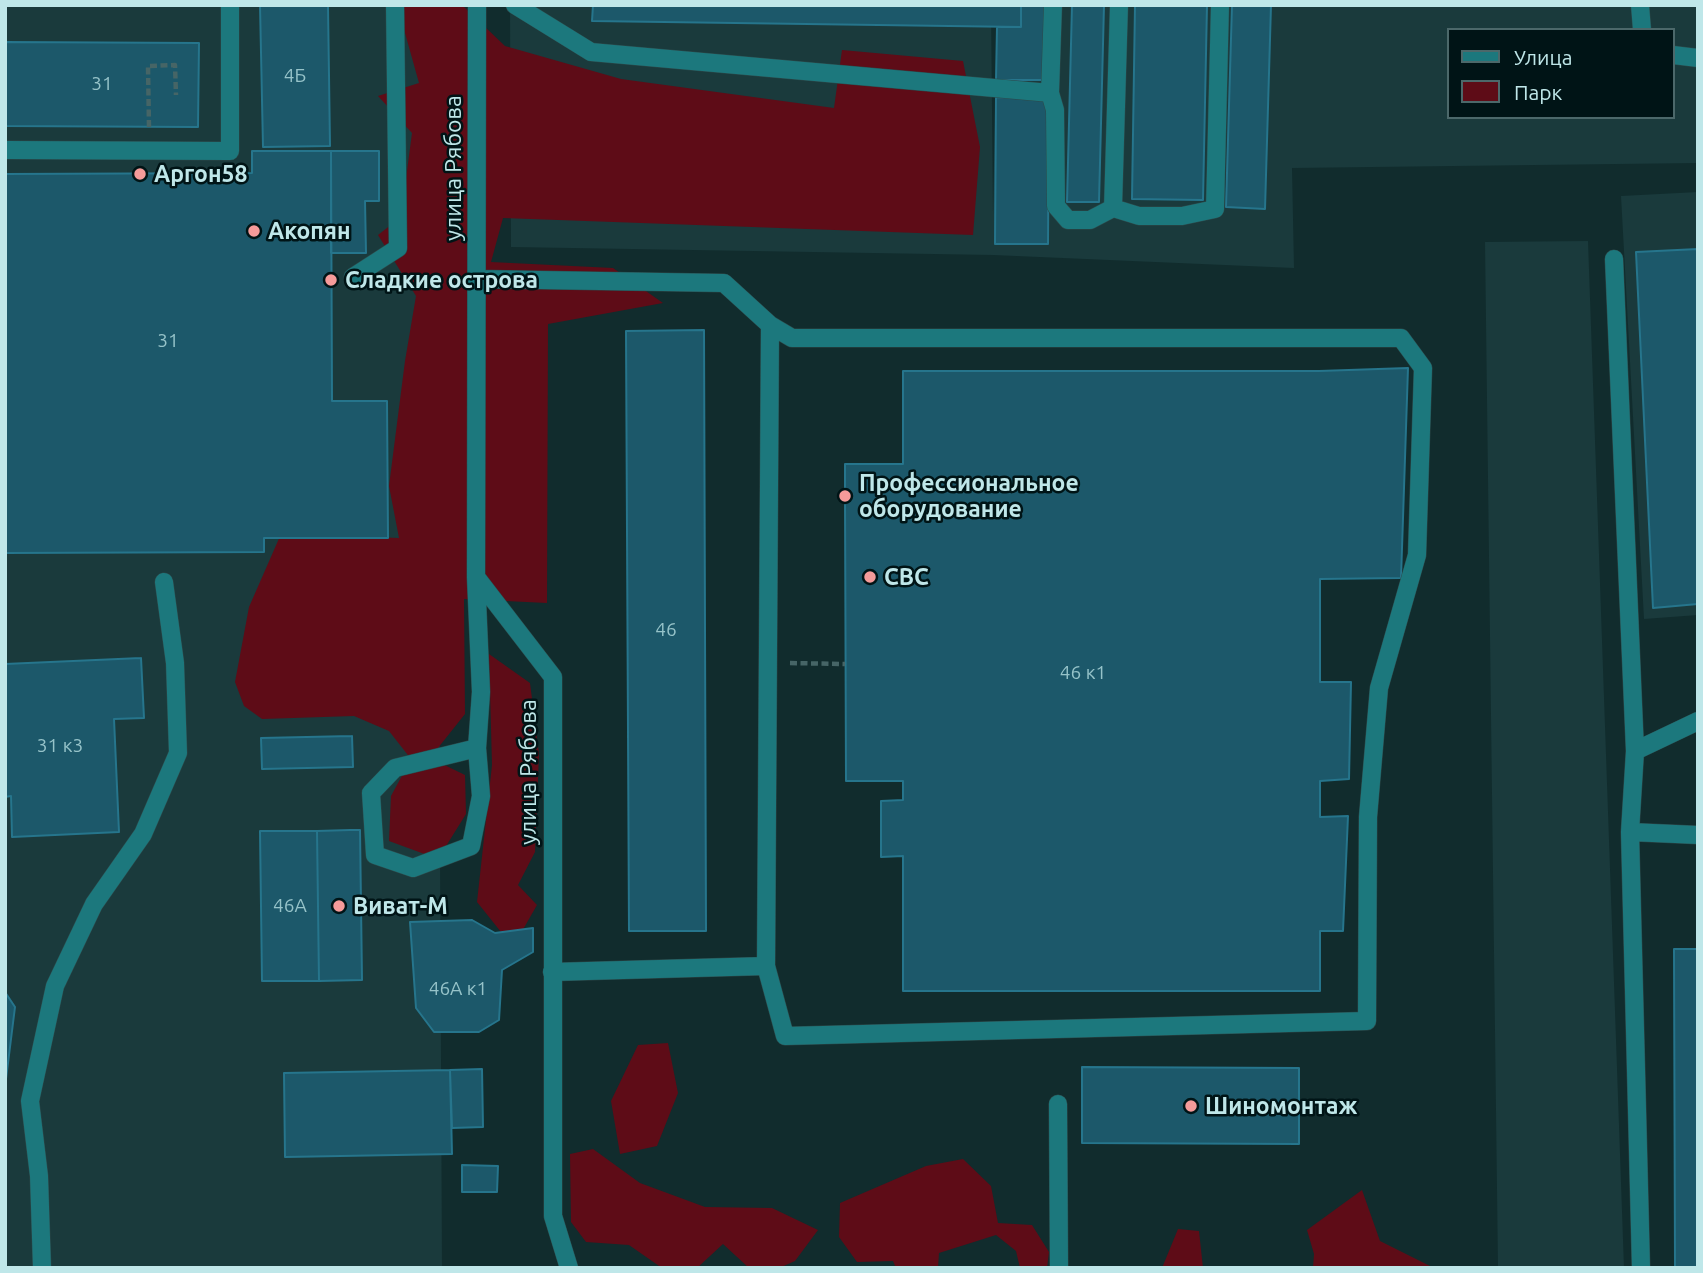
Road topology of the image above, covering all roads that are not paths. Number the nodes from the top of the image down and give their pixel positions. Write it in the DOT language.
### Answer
graph roads {
  1 [pos="230,5"];
  2 [pos="395,5"];
  3 [pos="477,5"];
  4 [pos="515,5"];
  5 [pos="1053,5"];
  6 [pos="1119,5"];
  7 [pos="1220,5"];
  8 [pos="1640,5"];
  9 [pos="1642,28"];
  10 [pos="1675,55"];
  11 [pos="1698,58"];
  12 [pos="1050,93"];
  13 [pos="5,150"];
  14 [pos="1113,208"];
  15 [pos="1614,260"];
  16 [pos="353,277"];
  17 [pos="477,279"];
  18 [pos="770,325"];
  19 [pos="476,577"];
  20 [pos="164,582"];
  21 [pos="1698,722"];
  22 [pos="477,748"];
  23 [pos="1635,751"];
  24 [pos="1630,832"];
  25 [pos="1698,835"];
  26 [pos="766,966"];
  27 [pos="552,972"];
  28 [pos="1058,1104"];
  29 [pos="42,1268"];
  30 [pos="569,1268"];
  31 [pos="1059,1268"];
  32 [pos="1641,1268"];
  1 -- 13 [label="street"];
  2 -- 16 [label="street"];
  3 -- 17 [label="street, улица Рябова"];
  4 -- 12 [label="street"];
  5 -- 12 [label="street"];
  6 -- 14 [label="street"];
  7 -- 14 [label="street"];
  8 -- 9 [label="street"];
  10 -- 11 [label="street"];
  12 -- 14 [label="street"];
  15 -- 23 [label="street"];
  17 -- 18 [label="street"];
  17 -- 19 [label="street, улица Рябова"];
  18 -- 26 [label="street"];
  18 -- 26 [label="street"];
  19 -- 22 [label="street"];
  19 -- 27 [label="street, улица Рябова"];
  20 -- 29 [label="street"];
  21 -- 23 [label="street"];
  22 -- 22 [label="street"];
  23 -- 24 [label="street"];
  24 -- 25 [label="street"];
  24 -- 32 [label="street"];
  26 -- 27 [label="street"];
  27 -- 30 [label="street, улица Рябова"];
  28 -- 31 [label="street"];
}
